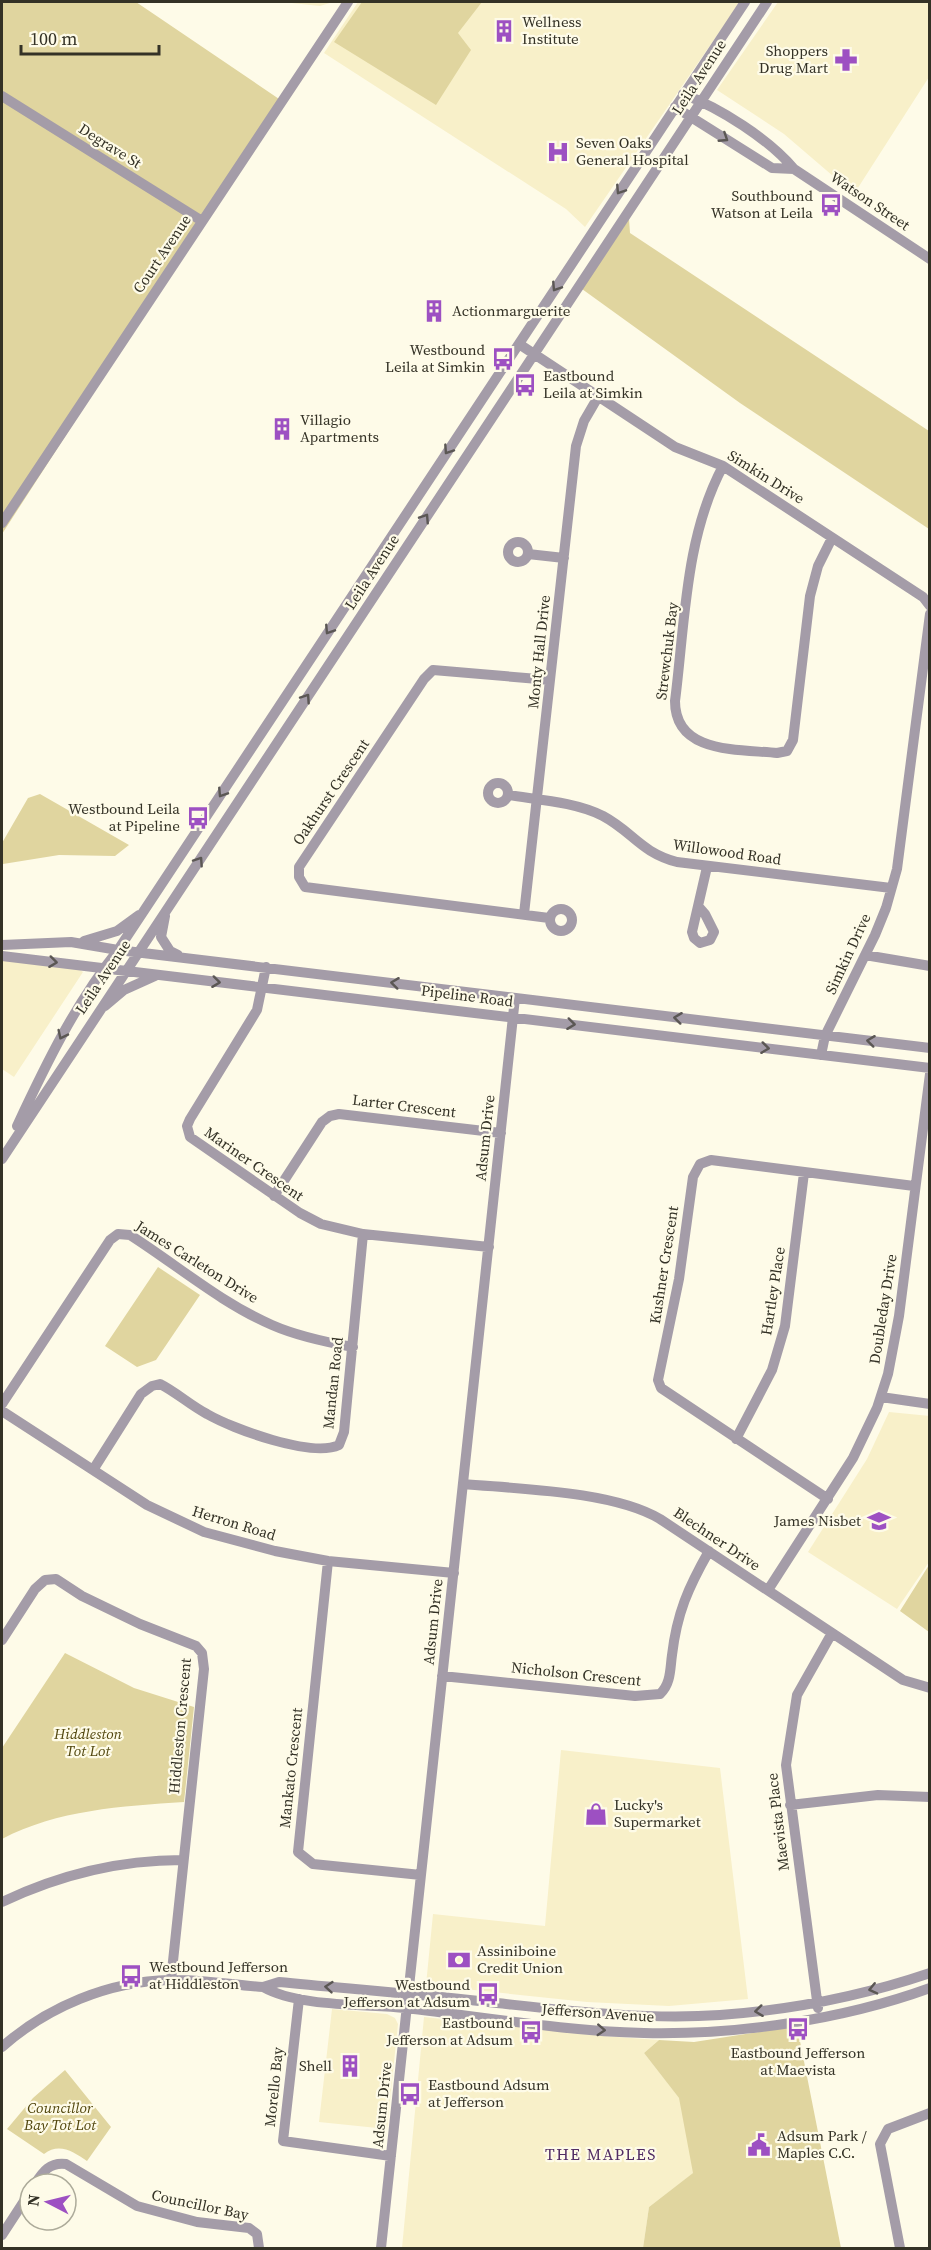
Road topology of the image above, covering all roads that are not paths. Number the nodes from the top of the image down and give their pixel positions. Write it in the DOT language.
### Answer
graph roads {
  1 [pos="348,2"];
  2 [pos="745,2"];
  3 [pos="767,2"];
  4 [pos="683,94"];
  5 [pos="2,96"];
  6 [pos="701,101"];
  7 [pos="675,106"];
  8 [pos="691,116"];
  9 [pos="794,169"];
  10 [pos="202,222"];
  11 [pos="930,259"];
  12 [pos="519,344"];
  13 [pos="533,354"];
  14 [pos="598,398"];
  15 [pos="723,466"];
  16 [pos="2,523"];
  17 [pos="832,538"];
  18 [pos="528,554"];
  19 [pos="564,558"];
  20 [pos="930,606"];
  21 [pos="930,614"];
  22 [pos="550,680"];
  23 [pos="508,795"];
  24 [pos="538,800"];
  25 [pos="707,867"];
  26 [pos="891,888"];
  27 [pos="698,906"];
  28 [pos="166,909"];
  29 [pos="144,912"];
  30 [pos="525,914"];
  31 [pos="549,918"];
  32 [pos="71,942"];
  33 [pos="2,945"];
  34 [pos="118,950"];
  35 [pos="138,952"];
  36 [pos="865,955"];
  37 [pos="2,956"];
  38 [pos="181,957"];
  39 [pos="928,966"];
  40 [pos="266,967"];
  41 [pos="104,968"];
  42 [pos="124,971"];
  43 [pos="158,975"];
  44 [pos="264,987"];
  45 [pos="515,998"];
  46 [pos="100,1009"];
  47 [pos="513,1017"];
  48 [pos="825,1036"];
  49 [pos="930,1048"];
  50 [pos="821,1055"];
  51 [pos="930,1068"];
  52 [pos="930,1074"];
  53 [pos="501,1133"];
  54 [pos="804,1173"];
  55 [pos="914,1186"];
  56 [pos="274,1196"];
  57 [pos="363,1234"];
  58 [pos="489,1247"];
  59 [pos="353,1347"];
  60 [pos="881,1397"];
  61 [pos="2,1404"];
  62 [pos="930,1404"];
  63 [pos="2,1411"];
  64 [pos="736,1439"];
  65 [pos="93,1470"];
  66 [pos="463,1484"];
  67 [pos="828,1499"];
  68 [pos="709,1551"];
  69 [pos="328,1561"];
  70 [pos="453,1573"];
  71 [pos="768,1590"];
  72 [pos="832,1633"];
  73 [pos="2,1640"];
  74 [pos="442,1676"];
  75 [pos="930,1688"];
  76 [pos="930,1797"];
  77 [pos="790,1805"];
  78 [pos="182,1860"];
  79 [pos="421,1875"];
  80 [pos="2,1902"];
  81 [pos="930,1973"];
  82 [pos="171,1980"];
  83 [pos="263,1987"];
  84 [pos="930,1988"];
  85 [pos="408,1994"];
  86 [pos="299,1999"];
  87 [pos="816,2002"];
  88 [pos="407,2008"];
  89 [pos="548,2008"];
  90 [pos="692,2016"];
  91 [pos="819,2017"];
  92 [pos="543,2025"];
  93 [pos="703,2032"];
  94 [pos="2,2048"];
  95 [pos="930,2113"];
  96 [pos="392,2156"];
  97 [pos="44,2172"];
  98 [pos="18,2210"];
  99 [pos="2,2235"];
  100 [pos="259,2248"];
  101 [pos="381,2248"];
  102 [pos="900,2248"];
  1 -- 10 [label="street, Court Avenue"];
  2 -- 4 [label="street, Leila Avenue"];
  3 -- 6 [label="street, Leila Avenue"];
  4 -- 6 [label="street, Watson Street"];
  4 -- 7 [label="street, Leila Avenue"];
  5 -- 10 [label="street, Degrave St"];
  6 -- 8 [label="street, Leila Avenue"];
  6 -- 9 [label="street, Watson Street"];
  7 -- 8 [label="street, Watson Street"];
  7 -- 12 [label="street, Leila Avenue, one-way"];
  8 -- 9 [label="street, Watson Street, one-way"];
  8 -- 13 [label="street, Leila Avenue"];
  9 -- 11 [label="street, Watson Street"];
  10 -- 16 [label="street, Court Avenue"];
  12 -- 13 [label="street, Simkin Drive"];
  12 -- 29 [label="street, Leila Avenue, one-way"];
  13 -- 14 [label="street, Simkin Drive"];
  28 -- 13 [label="street, Leila Avenue, one-way"];
  14 -- 15 [label="street, Simkin Drive"];
  14 -- 19 [label="street, Monty Hall Drive"];
  15 -- 17 [label="street, Simkin Drive"];
  15 -- 17 [label="street, Strewchuk Bay"];
  17 -- 20 [label="street, Simkin Drive"];
  18 -- 19 [label="street"];
  19 -- 22 [label="street, Monty Hall Drive"];
  21 -- 26 [label="street, Simkin Drive"];
  22 -- 24 [label="street, Monty Hall Drive"];
  22 -- 30 [label="street, Oakhurst Crescent"];
  23 -- 24 [label="street, Willowood Road"];
  24 -- 25 [label="street, Willowood Road"];
  24 -- 30 [label="street, Monty Hall Drive"];
  25 -- 26 [label="street, Willowood Road"];
  25 -- 27 [label="street"];
  26 -- 36 [label="street, Simkin Drive"];
  28 -- 35 [label="street, Leila Avenue"];
  28 -- 38 [label="street"];
  29 -- 32 [label="street"];
  29 -- 34 [label="street, Leila Avenue"];
  30 -- 31 [label="street, Oakhurst Crescent"];
  32 -- 33 [label="street, Pipeline Road"];
  32 -- 34 [label="street, Pipeline Road"];
  34 -- 35 [label="street, Pipeline Road"];
  34 -- 41 [label="street, Leila Avenue"];
  35 -- 38 [label="street, Pipeline Road"];
  35 -- 42 [label="street, Leila Avenue"];
  36 -- 39 [label="street"];
  36 -- 48 [label="street, Simkin Drive"];
  37 -- 41 [label="street, Pipeline Road, one-way"];
  38 -- 40 [label="street, Pipeline Road"];
  40 -- 44 [label="street, Mariner Crescent"];
  45 -- 40 [label="street, Pipeline Road, one-way"];
  41 -- 42 [label="street, Pipeline Road"];
  41 -- 46 [label="street, Leila Avenue, one-way"];
  42 -- 43 [label="street, Pipeline Road"];
  42 -- 46 [label="street, Leila Avenue"];
  43 -- 44 [label="street, Pipeline Road, one-way"];
  43 -- 46 [label="street"];
  44 -- 47 [label="street, Pipeline Road"];
  44 -- 56 [label="street, Mariner Crescent"];
  45 -- 47 [label="street, Adsum Drive"];
  48 -- 45 [label="street, Pipeline Road, one-way"];
  47 -- 50 [label="street, Pipeline Road, one-way"];
  47 -- 53 [label="street, Adsum Drive"];
  49 -- 48 [label="street, Pipeline Road, one-way"];
  48 -- 50 [label="street, Simkin Drive"];
  50 -- 51 [label="street, Pipeline Road"];
  52 -- 55 [label="street, Doubleday Drive"];
  53 -- 56 [label="street, Larter Crescent"];
  53 -- 58 [label="street, Adsum Drive"];
  54 -- 55 [label="street, Kushner Crescent"];
  54 -- 64 [label="street, Hartley Place"];
  54 -- 64 [label="street, Kushner Crescent"];
  55 -- 60 [label="street, Doubleday Drive"];
  56 -- 57 [label="street, Mariner Crescent"];
  57 -- 58 [label="street, Mariner Crescent"];
  57 -- 59 [label="street, Mandan Road"];
  58 -- 66 [label="street, Adsum Drive"];
  59 -- 61 [label="street, James Carleton Drive"];
  59 -- 65 [label="street, Mandan Road"];
  60 -- 62 [label="street"];
  60 -- 67 [label="street, Doubleday Drive"];
  63 -- 65 [label="street, Herron Road"];
  64 -- 67 [label="street, Kushner Crescent"];
  65 -- 69 [label="street, Herron Road"];
  66 -- 68 [label="street, Blechner Drive"];
  66 -- 70 [label="street, Adsum Drive"];
  67 -- 71 [label="street, Doubleday Drive"];
  68 -- 71 [label="street, Blechner Drive"];
  68 -- 74 [label="street, Nicholson Crescent"];
  69 -- 70 [label="street, Herron Road"];
  69 -- 79 [label="street, Mankato Crescent"];
  70 -- 74 [label="street, Adsum Drive"];
  71 -- 72 [label="street, Blechner Drive"];
  72 -- 75 [label="street, Blechner Drive"];
  72 -- 77 [label="street, Maevista Place"];
  73 -- 78 [label="street, Hiddleston Crescent"];
  74 -- 79 [label="street, Adsum Drive"];
  76 -- 77 [label="street"];
  77 -- 87 [label="street, Maevista Place"];
  78 -- 80 [label="street"];
  78 -- 82 [label="street, Hiddleston Crescent"];
  79 -- 85 [label="street, Adsum Drive"];
  81 -- 87 [label="street, Jefferson Avenue, one-way"];
  82 -- 83 [label="street, Jefferson Avenue"];
  82 -- 94 [label="street, Jefferson Avenue"];
  85 -- 83 [label="street, Jefferson Avenue, one-way"];
  83 -- 86 [label="street, Jefferson Avenue"];
  84 -- 91 [label="street, Jefferson Avenue"];
  85 -- 88 [label="street, Adsum Drive"];
  85 -- 89 [label="street, Jefferson Avenue"];
  86 -- 88 [label="street, Jefferson Avenue"];
  86 -- 96 [label="street, Morello Bay"];
  87 -- 90 [label="street, Jefferson Avenue, one-way"];
  87 -- 91 [label="street, Maevista Place"];
  88 -- 92 [label="street, Jefferson Avenue"];
  88 -- 96 [label="street, Adsum Drive"];
  89 -- 90 [label="street, Jefferson Avenue"];
  89 -- 92 [label="street"];
  90 -- 93 [label="street"];
  91 -- 93 [label="street, Jefferson Avenue"];
  92 -- 93 [label="street, Jefferson Avenue, one-way"];
  95 -- 102 [label="street"];
  96 -- 101 [label="street, Adsum Drive"];
  97 -- 100 [label="street, Councillor Bay"];
  98 -- 99 [label="street"];
}
